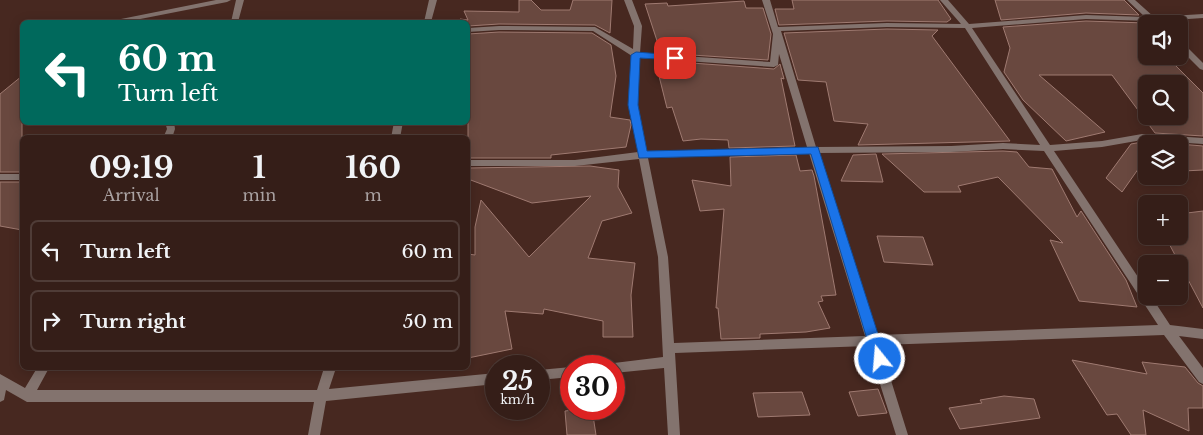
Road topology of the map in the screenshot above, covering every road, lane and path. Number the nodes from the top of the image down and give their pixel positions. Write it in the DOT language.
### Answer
graph roads {
  1 [pos="227,0"];
  2 [pos="240,0"];
  3 [pos="433,0"];
  4 [pos="628,0"];
  5 [pos="766,0"];
  6 [pos="944,0"];
  7 [pos="1131,0"];
  8 [pos="1147,15"];
  9 [pos="1203,16"];
  10 [pos="1188,18"];
  11 [pos="126,20"];
  12 [pos="235,20"];
  13 [pos="428,20"];
  14 [pos="1138,21"];
  15 [pos="967,26"];
  16 [pos="776,29"];
  17 [pos="470,30"];
  18 [pos="1188,53"];
  19 [pos="636,55"];
  20 [pos="1203,67"];
  21 [pos="1203,141"];
  22 [pos="1047,148"];
  23 [pos="815,150"];
  24 [pos="643,155"];
  25 [pos="470,163"];
  26 [pos="0,177"];
  27 [pos="20,177"];
  28 [pos="1168,330"];
  29 [pos="1203,334"];
  30 [pos="874,340"];
  31 [pos="669,348"];
  32 [pos="670,362"];
  33 [pos="625,367"];
  34 [pos="42,370"];
  35 [pos="329,370"];
  36 [pos="1203,378"];
  37 [pos="0,380"];
  38 [pos="485,380"];
  39 [pos="0,396"];
  40 [pos="27,396"];
  41 [pos="321,396"];
  42 [pos="314,435"];
  43 [pos="674,435"];
  44 [pos="902,435"];
  1 -- 11 [label="street"];
  2 -- 12 [label="street"];
  3 -- 13 [label="street"];
  4 -- 19 [label="street"];
  5 -- 16 [label="street"];
  6 -- 15 [label="street"];
  7 -- 8 [label="street"];
  9 -- 10 [label="street"];
  14 -- 15 [label="street"];
  15 -- 16 [label="street"];
  15 -- 22 [label="street"];
  16 -- 19 [label="street"];
  16 -- 23 [label="street"];
  17 -- 19 [label="street"];
  18 -- 20 [label="street"];
  19 -- 24 [label="street"];
  21 -- 22 [label="street"];
  22 -- 23 [label="street"];
  22 -- 28 [label="street"];
  23 -- 24 [label="street"];
  23 -- 30 [label="street"];
  24 -- 25 [label="street"];
  24 -- 31 [label="street"];
  26 -- 27 [label="street"];
  28 -- 29 [label="street"];
  28 -- 30 [label="street"];
  28 -- 36 [label="street"];
  30 -- 31 [label="street"];
  30 -- 44 [label="street"];
  31 -- 32 [label="street"];
  32 -- 33 [label="street"];
  32 -- 43 [label="street"];
  34 -- 40 [label="street"];
  35 -- 41 [label="street"];
  37 -- 39 [label="street"];
  37 -- 40 [label="street"];
  38 -- 41 [label="street"];
  40 -- 41 [label="street"];
  41 -- 42 [label="street"];
}
